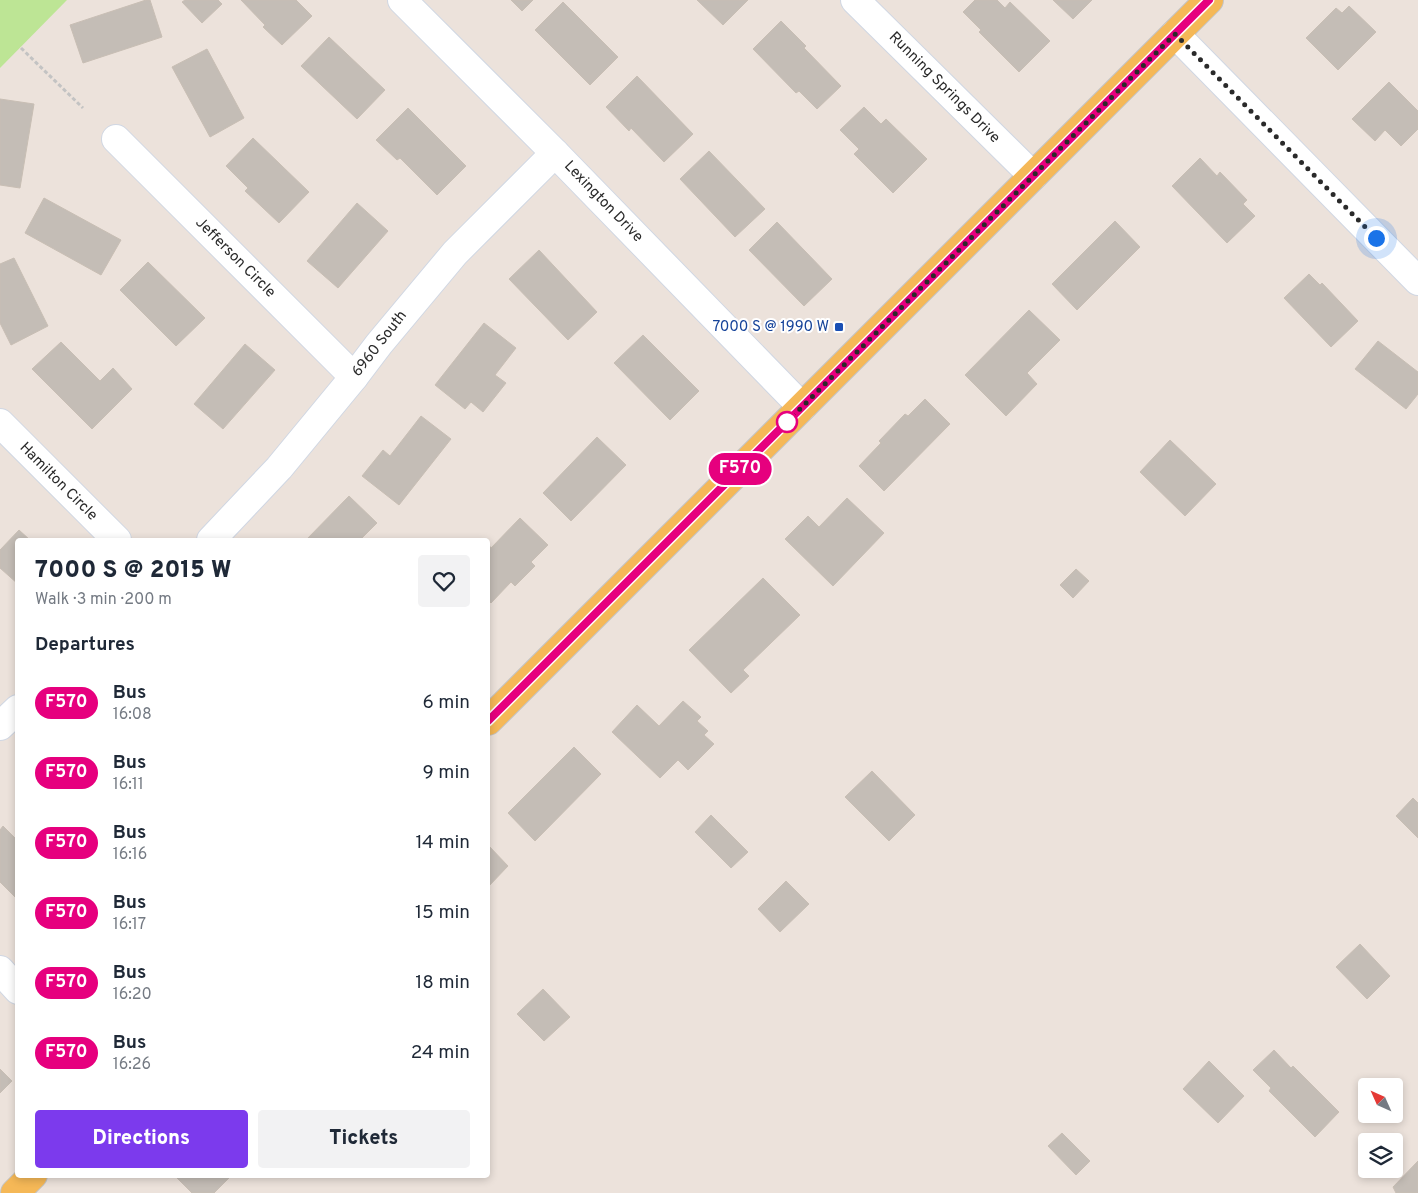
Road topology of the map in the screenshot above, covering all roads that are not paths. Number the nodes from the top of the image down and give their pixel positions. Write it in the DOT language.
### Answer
graph roads {
  1 [pos="402,0"];
  2 [pos="855,0"];
  3 [pos="1209,0"];
  4 [pos="1175,34"];
  5 [pos="116,140"];
  6 [pos="555,153"];
  7 [pos="1033,176"];
  8 [pos="1418,281"];
  9 [pos="354,377"];
  10 [pos="802,407"];
  11 [pos="0,423"];
  12 [pos="115,538"];
  13 [pos="213,538"];
  14 [pos="15,713"];
  15 [pos="490,719"];
  16 [pos="0,726"];
  17 [pos="0,970"];
  18 [pos="15,987"];
  19 [pos="30,1178"];
  20 [pos="15,1193"];
  1 -- 6 [label="street, Lexington Drive"];
  2 -- 7 [label="street, Running Springs Drive"];
  3 -- 4 [label="main road"];
  4 -- 7 [label="main road"];
  4 -- 8 [label="street"];
  5 -- 9 [label="street, Jefferson Circle"];
  6 -- 9 [label="street, 6960 South"];
  6 -- 10 [label="street, Lexington Drive"];
  7 -- 10 [label="main road"];
  9 -- 13 [label="street, 6960 South"];
  10 -- 15 [label="main road"];
  11 -- 12 [label="street, Hamilton Circle"];
  14 -- 16 [label="street"];
  17 -- 18 [label="street"];
  19 -- 20 [label="main road"];
}
